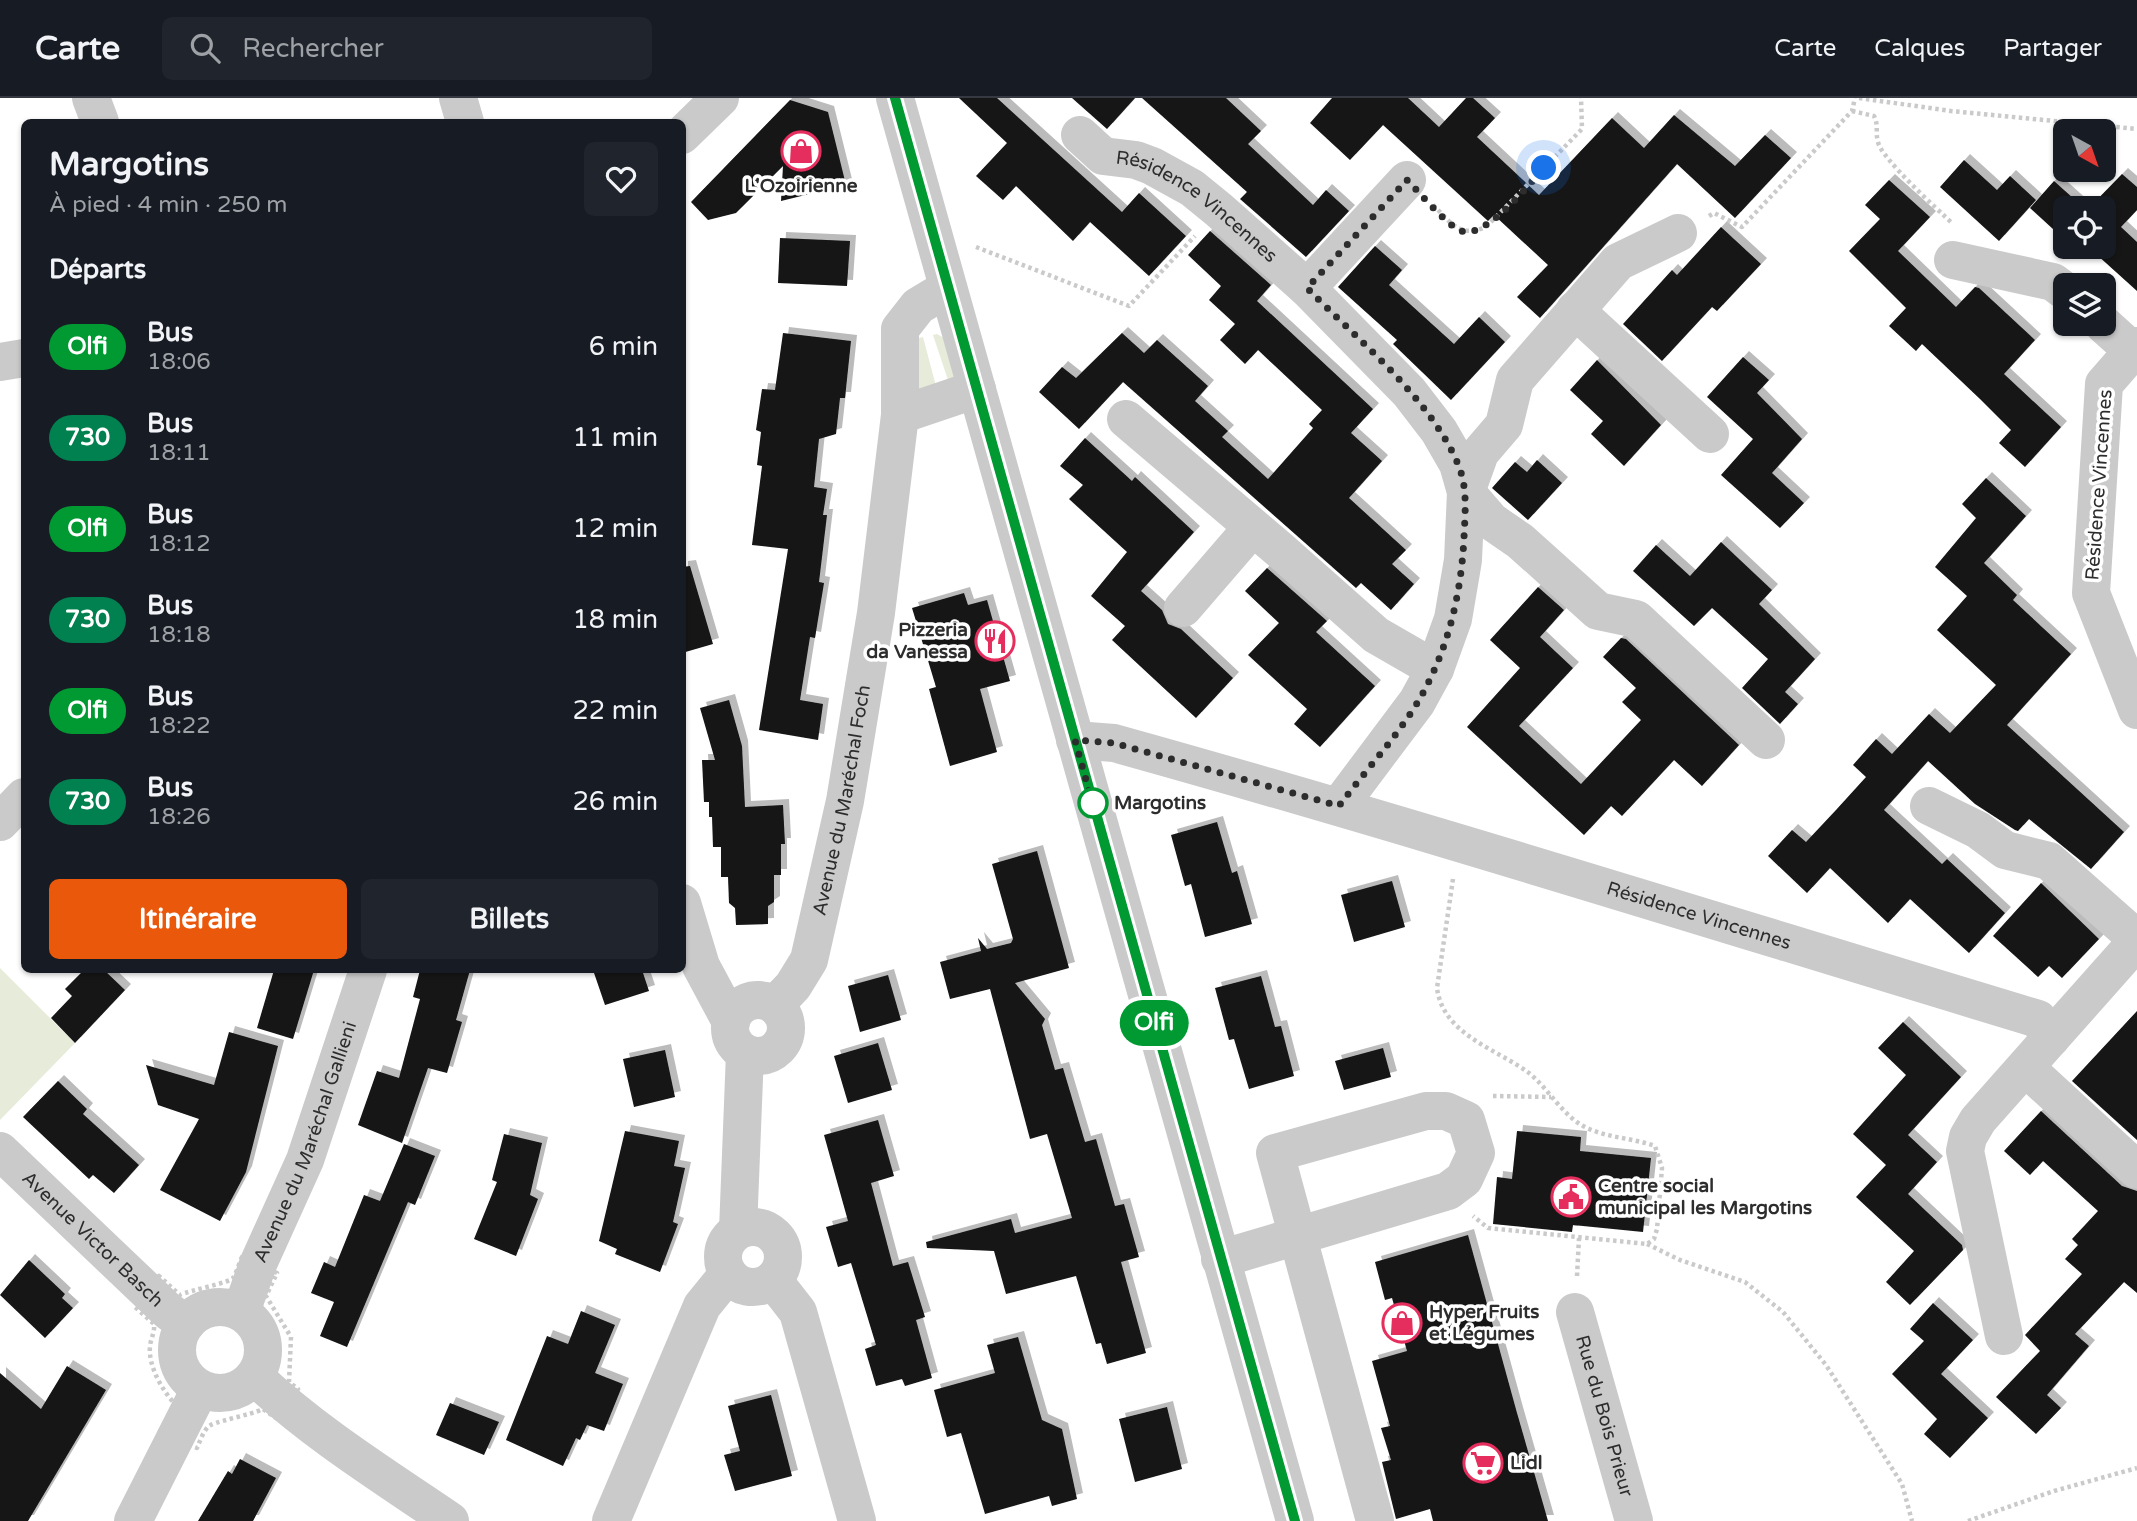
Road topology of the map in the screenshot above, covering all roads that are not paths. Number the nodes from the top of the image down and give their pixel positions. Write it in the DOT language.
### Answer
graph roads {
  1 [pos="91,98"];
  2 [pos="458,98"];
  3 [pos="895,98"];
  4 [pos="99,119"];
  5 [pos="465,119"];
  6 [pos="1080,135"];
  7 [pos="1407,180"];
  8 [pos="1678,233"];
  9 [pos="1953,260"];
  10 [pos="2053,282"];
  11 [pos="948,288"];
  12 [pos="1307,288"];
  13 [pos="1575,310"];
  14 [pos="2116,334"];
  15 [pos="2135,348"];
  16 [pos="21,358"];
  17 [pos="0,362"];
  18 [pos="976,389"];
  19 [pos="900,415"];
  20 [pos="1126,419"];
  21 [pos="1710,434"];
  22 [pos="1466,492"];
  23 [pos="1252,528"];
  24 [pos="1183,608"];
  25 [pos="2128,664"];
  26 [pos="1435,669"];
  27 [pos="2137,710"];
  28 [pos="1075,740"];
  29 [pos="1766,740"];
  30 [pos="21,800"];
  31 [pos="1339,806"];
  32 [pos="1929,806"];
  33 [pos="0,822"];
  34 [pos="686,915"];
  35 [pos="2137,940"];
  36 [pos="367,973"];
  37 [pos="2050,1038"];
  38 [pos="747,1044"];
  39 [pos="2026,1068"];
  40 [pos="0,1152"];
  41 [pos="2137,1170"];
  42 [pos="749,1228"];
  43 [pos="1297,1236"];
  44 [pos="1220,1259"];
  45 [pos="728,1274"];
  46 [pos="773,1280"];
  47 [pos="241,1312"];
  48 [pos="1575,1312"];
  49 [pos="186,1324"];
  50 [pos="2004,1336"];
  51 [pos="256,1377"];
  52 [pos="200,1389"];
  53 [pos="133,1521"];
  54 [pos="450,1521"];
  55 [pos="611,1521"];
  56 [pos="857,1521"];
  57 [pos="1295,1521"];
  58 [pos="1375,1521"];
  59 [pos="1634,1521"];
  1 -- 4 [label="street"];
  2 -- 5 [label="street"];
  3 -- 11 [label="street"];
  6 -- 12 [label="street, Résidence Vincennes"];
  7 -- 12 [label="street"];
  8 -- 13 [label="street, Résidence Vincennes"];
  9 -- 10 [label="street"];
  11 -- 18 [label="street"];
  11 -- 19 [label="street, Avenue du Maréchal Foch"];
  12 -- 22 [label="street, Résidence Vincennes"];
  13 -- 21 [label="street"];
  13 -- 22 [label="street, Résidence Vincennes"];
  14 -- 15 [label="street, Résidence Vincennes"];
  15 -- 25 [label="street, Résidence Vincennes"];
  16 -- 17 [label="street"];
  18 -- 19 [label="street"];
  18 -- 28 [label="street"];
  19 -- 38 [label="street, Avenue du Maréchal Foch"];
  20 -- 23 [label="street"];
  22 -- 26 [label="street, Résidence Vincennes"];
  22 -- 29 [label="street, Résidence Vincennes"];
  23 -- 24 [label="street"];
  23 -- 26 [label="street"];
  25 -- 27 [label="street, Résidence Vincennes"];
  26 -- 31 [label="street, Résidence Vincennes"];
  28 -- 31 [label="street, Résidence Vincennes"];
  28 -- 44 [label="street"];
  30 -- 33 [label="street"];
  31 -- 37 [label="street, Résidence Vincennes"];
  32 -- 35 [label="street"];
  34 -- 38 [label="street"];
  35 -- 37 [label="street"];
  36 -- 47 [label="street, Avenue du Maréchal Gallieni"];
  37 -- 39 [label="street"];
  38 -- 42 [label="street"];
  39 -- 41 [label="street"];
  39 -- 50 [label="street"];
  40 -- 49 [label="street, Avenue Victor Basch"];
  42 -- 45 [label="street"];
  42 -- 46 [label="street"];
  43 -- 43 [label="street"];
  43 -- 44 [label="street"];
  43 -- 58 [label="street"];
  44 -- 57 [label="street"];
  45 -- 46 [label="street"];
  45 -- 55 [label="street"];
  46 -- 56 [label="street"];
  47 -- 49 [label="street"];
  47 -- 51 [label="street"];
  48 -- 59 [label="street, Rue du Bois Prieur"];
  49 -- 52 [label="street"];
  51 -- 52 [label="street"];
  51 -- 54 [label="street"];
  52 -- 53 [label="street"];
}
